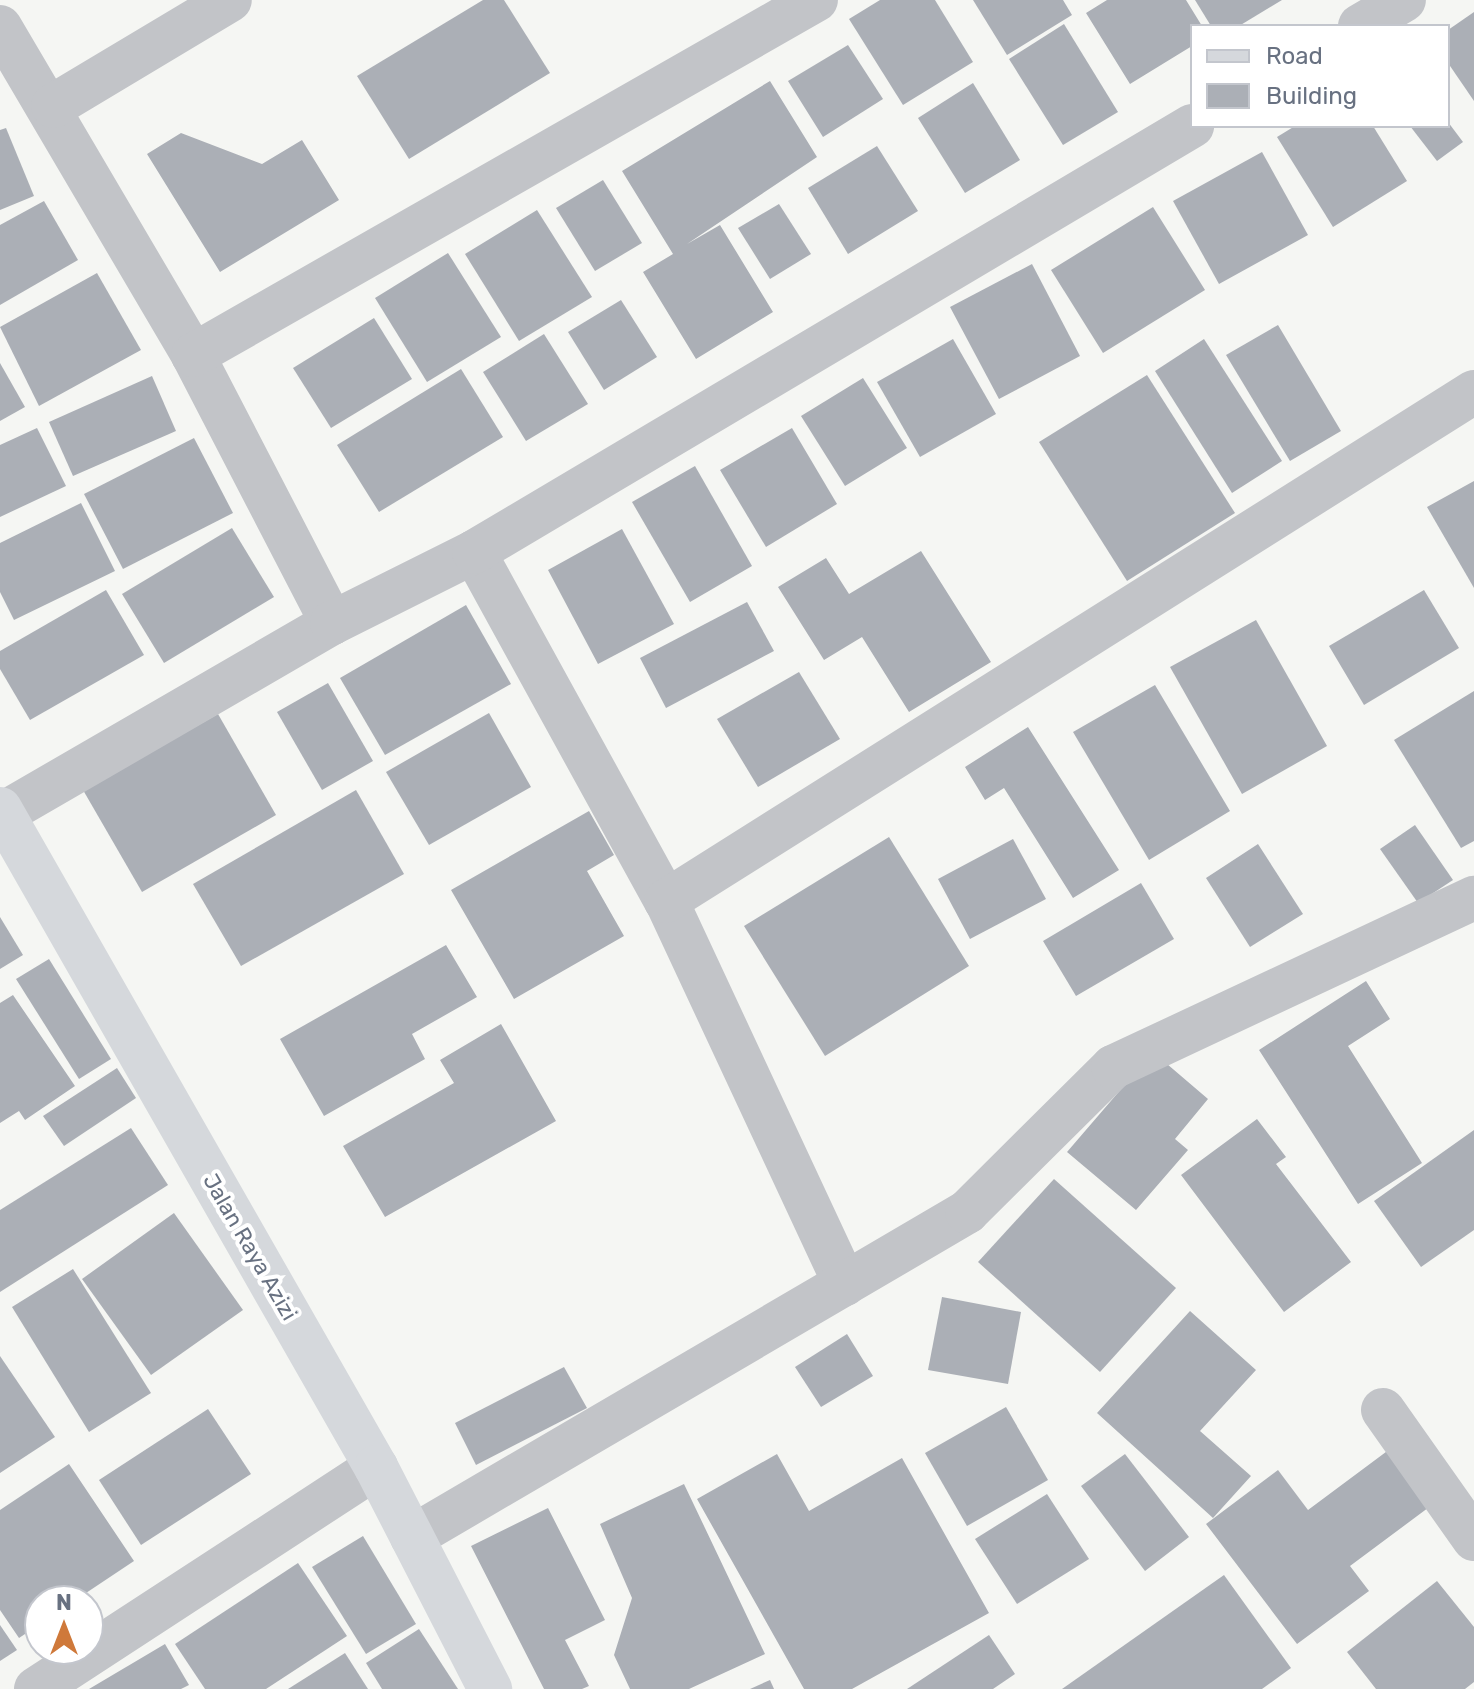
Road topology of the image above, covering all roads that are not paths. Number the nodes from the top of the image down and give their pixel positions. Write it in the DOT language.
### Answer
graph roads {
  1 [pos="230,0"];
  2 [pos="816,0"];
  3 [pos="1404,0"];
  4 [pos="1363,24"];
  5 [pos="0,27"];
  6 [pos="53,106"];
  7 [pos="1190,127"];
  8 [pos="193,355"];
  9 [pos="1474,392"];
  10 [pos="474,552"];
  11 [pos="332,623"];
  12 [pos="1,812"];
  13 [pos="1474,898"];
  14 [pos="666,901"];
  15 [pos="845,1284"];
  16 [pos="1383,1410"];
  17 [pos="376,1467"];
  18 [pos="412,1537"];
  19 [pos="1474,1539"];
  20 [pos="36,1689"];
  21 [pos="490,1689"];
  1 -- 6 [label="street"];
  2 -- 8 [label="street"];
  3 -- 4 [label="street"];
  5 -- 6 [label="street"];
  6 -- 8 [label="street"];
  7 -- 10 [label="street"];
  8 -- 11 [label="street"];
  9 -- 14 [label="street"];
  10 -- 11 [label="street"];
  10 -- 14 [label="street"];
  11 -- 12 [label="street"];
  12 -- 17 [label="street, Jalan Raya Azizi"];
  13 -- 15 [label="street"];
  14 -- 15 [label="street"];
  15 -- 18 [label="street"];
  16 -- 19 [label="street"];
  17 -- 18 [label="street, Jalan Raya Azizi"];
  17 -- 20 [label="street"];
  18 -- 21 [label="street, Jalan Raya Azizi"];
}
